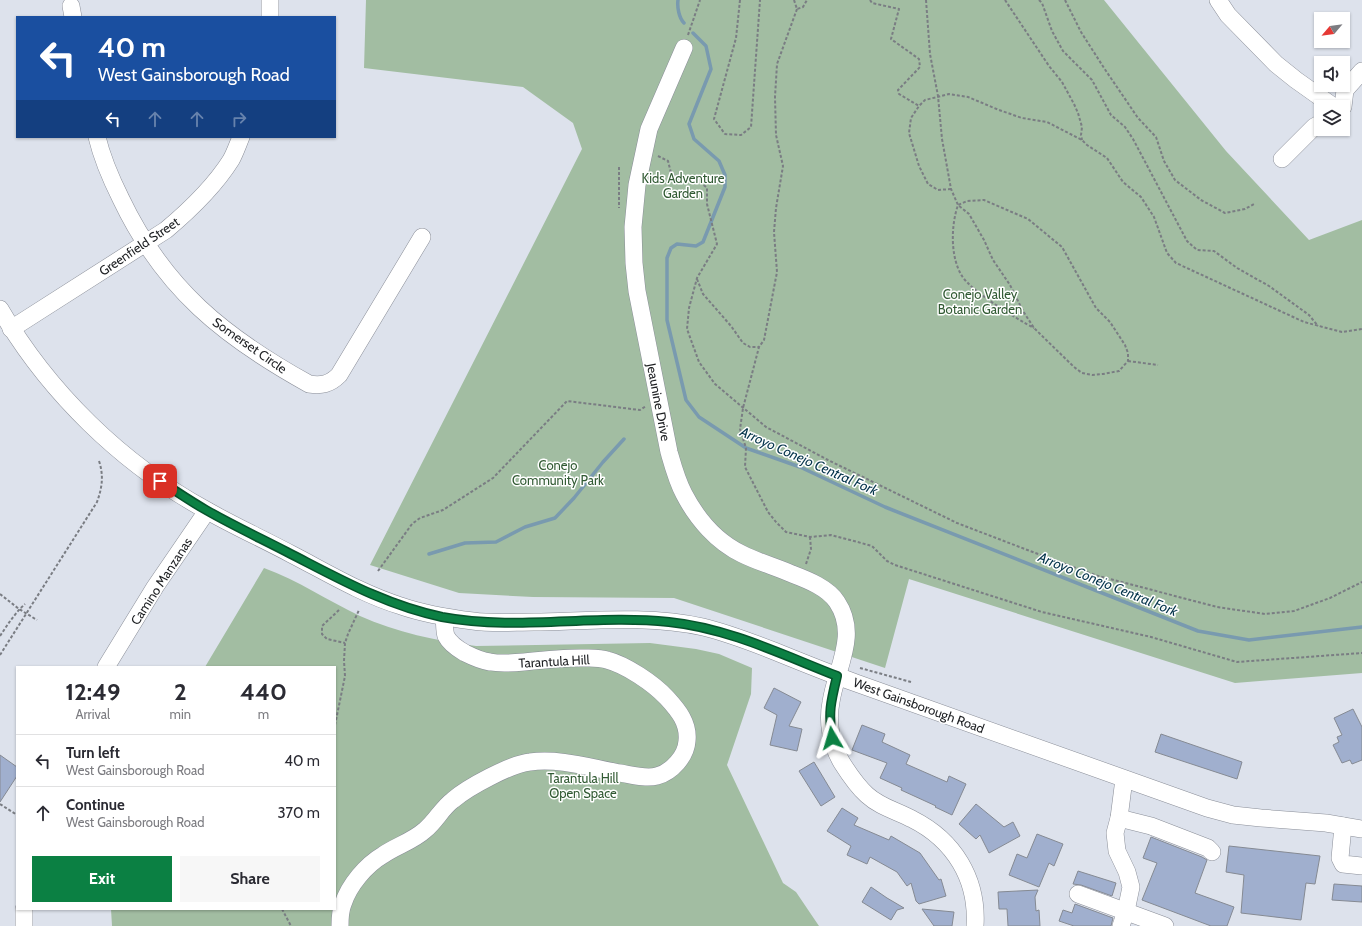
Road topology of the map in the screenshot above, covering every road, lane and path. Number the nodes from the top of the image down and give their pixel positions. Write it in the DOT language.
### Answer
graph roads {
  1 [pos="270,0"];
  2 [pos="700,0"];
  3 [pos="740,0"];
  4 [pos="760,0"];
  5 [pos="794,0"];
  6 [pos="807,0"];
  7 [pos="870,0"];
  8 [pos="926,0"];
  9 [pos="1005,0"];
  10 [pos="1039,0"];
  11 [pos="1065,0"];
  12 [pos="1218,0"];
  13 [pos="797,9"];
  14 [pos="270,16"];
  15 [pos="684,48"];
  16 [pos="1362,72"];
  17 [pos="938,96"];
  18 [pos="1324,100"];
  19 [pos="1344,100"];
  20 [pos="919,106"];
  21 [pos="1314,127"];
  22 [pos="96,138"];
  23 [pos="241,138"];
  24 [pos="1082,140"];
  25 [pos="644,151"];
  26 [pos="1282,159"];
  27 [pos="619,167"];
  28 [pos="951,189"];
  29 [pos="1254,204"];
  30 [pos="958,205"];
  31 [pos="619,209"];
  32 [pos="422,237"];
  33 [pos="145,243"];
  34 [pos="697,278"];
  35 [pos="0,309"];
  36 [pos="1319,326"];
  37 [pos="1034,328"];
  38 [pos="12,329"];
  39 [pos="1362,329"];
  40 [pos="759,347"];
  41 [pos="1128,361"];
  42 [pos="1158,365"];
  43 [pos="646,406"];
  44 [pos="743,408"];
  45 [pos="100,461"];
  46 [pos="207,510"];
  47 [pos="810,537"];
  48 [pos="378,571"];
  49 [pos="800,577"];
  50 [pos="1362,582"];
  51 [pos="0,594"];
  52 [pos="26,604"];
  53 [pos="19,609"];
  54 [pos="339,610"];
  55 [pos="359,610"];
  56 [pos="26,614"];
  57 [pos="444,617"];
  58 [pos="37,620"];
  59 [pos="0,636"];
  60 [pos="345,643"];
  61 [pos="1362,653"];
  62 [pos="0,655"];
  63 [pos="107,666"];
  64 [pos="839,669"];
  65 [pos="911,682"];
  66 [pos="336,720"];
  67 [pos="1124,779"];
  68 [pos="0,804"];
  69 [pos="16,814"];
  70 [pos="1119,818"];
  71 [pos="1343,826"];
  72 [pos="1362,829"];
  73 [pos="1212,852"];
  74 [pos="1362,866"];
  75 [pos="1078,894"];
  76 [pos="24,910"];
  77 [pos="283,910"];
  78 [pos="1123,919"];
  79 [pos="24,926"];
  80 [pos="291,926"];
  81 [pos="340,926"];
  82 [pos="975,926"];
  83 [pos="1165,926"];
  1 -- 14 [label="street"];
  2 -- 15 [label="path"];
  3 -- 4 [label="path"];
  5 -- 13 [label="path"];
  6 -- 13 [label="path"];
  7 -- 20 [label="path"];
  8 -- 17 [label="path"];
  9 -- 24 [label="path"];
  10 -- 36 [label="path"];
  11 -- 29 [label="path"];
  12 -- 18 [label="street"];
  13 -- 40 [label="path"];
  15 -- 25 [label="street, Jeaunine Drive"];
  16 -- 19 [label="street"];
  17 -- 20 [label="path"];
  17 -- 24 [label="path"];
  17 -- 28 [label="path"];
  20 -- 28 [label="path"];
  21 -- 26 [label="street"];
  22 -- 33 [label="street, Somerset Circle"];
  23 -- 33 [label="street, Greenfield Street"];
  24 -- 36 [label="path"];
  25 -- 34 [label="path"];
  25 -- 49 [label="street, Jeaunine Drive"];
  27 -- 31 [label="path"];
  28 -- 30 [label="path"];
  30 -- 37 [label="path"];
  30 -- 37 [label="path"];
  30 -- 41 [label="path"];
  32 -- 33 [label="street, Somerset Circle"];
  33 -- 38 [label="street, Greenfield Street"];
  34 -- 40 [label="path"];
  34 -- 44 [label="path"];
  35 -- 38 [label="street"];
  36 -- 39 [label="path"];
  37 -- 41 [label="path"];
  38 -- 46 [label="street"];
  40 -- 44 [label="path"];
  41 -- 42 [label="path"];
  43 -- 48 [label="path"];
  44 -- 47 [label="path"];
  44 -- 50 [label="path"];
  45 -- 56 [label="path"];
  46 -- 57 [label="street, West Gainsborough Road"];
  46 -- 63 [label="street, Camino Manzanas"];
  47 -- 49 [label="path"];
  47 -- 61 [label="path"];
  49 -- 64 [label="street, Jeaunine Drive"];
  51 -- 53 [label="path"];
  52 -- 53 [label="path"];
  53 -- 56 [label="path"];
  53 -- 59 [label="path"];
  54 -- 60 [label="path"];
  55 -- 60 [label="path"];
  56 -- 58 [label="path"];
  56 -- 62 [label="path"];
  57 -- 64 [label="street, West Gainsborough Road"];
  57 -- 81 [label="street, Tarantula Hill"];
  60 -- 66 [label="path"];
  64 -- 65 [label="path"];
  64 -- 67 [label="street, West Gainsborough Road"];
  64 -- 82 [label="street, Jeaunine Drive"];
  67 -- 70 [label="street"];
  67 -- 71 [label="street, West Gainsborough Road"];
  68 -- 69 [label="path"];
  70 -- 73 [label="street"];
  70 -- 78 [label="street"];
  71 -- 72 [label="street, West Gainsborough Road"];
  71 -- 74 [label="street"];
  75 -- 78 [label="street"];
  76 -- 79 [label="street"];
  77 -- 80 [label="path"];
  78 -- 83 [label="street"];
}
